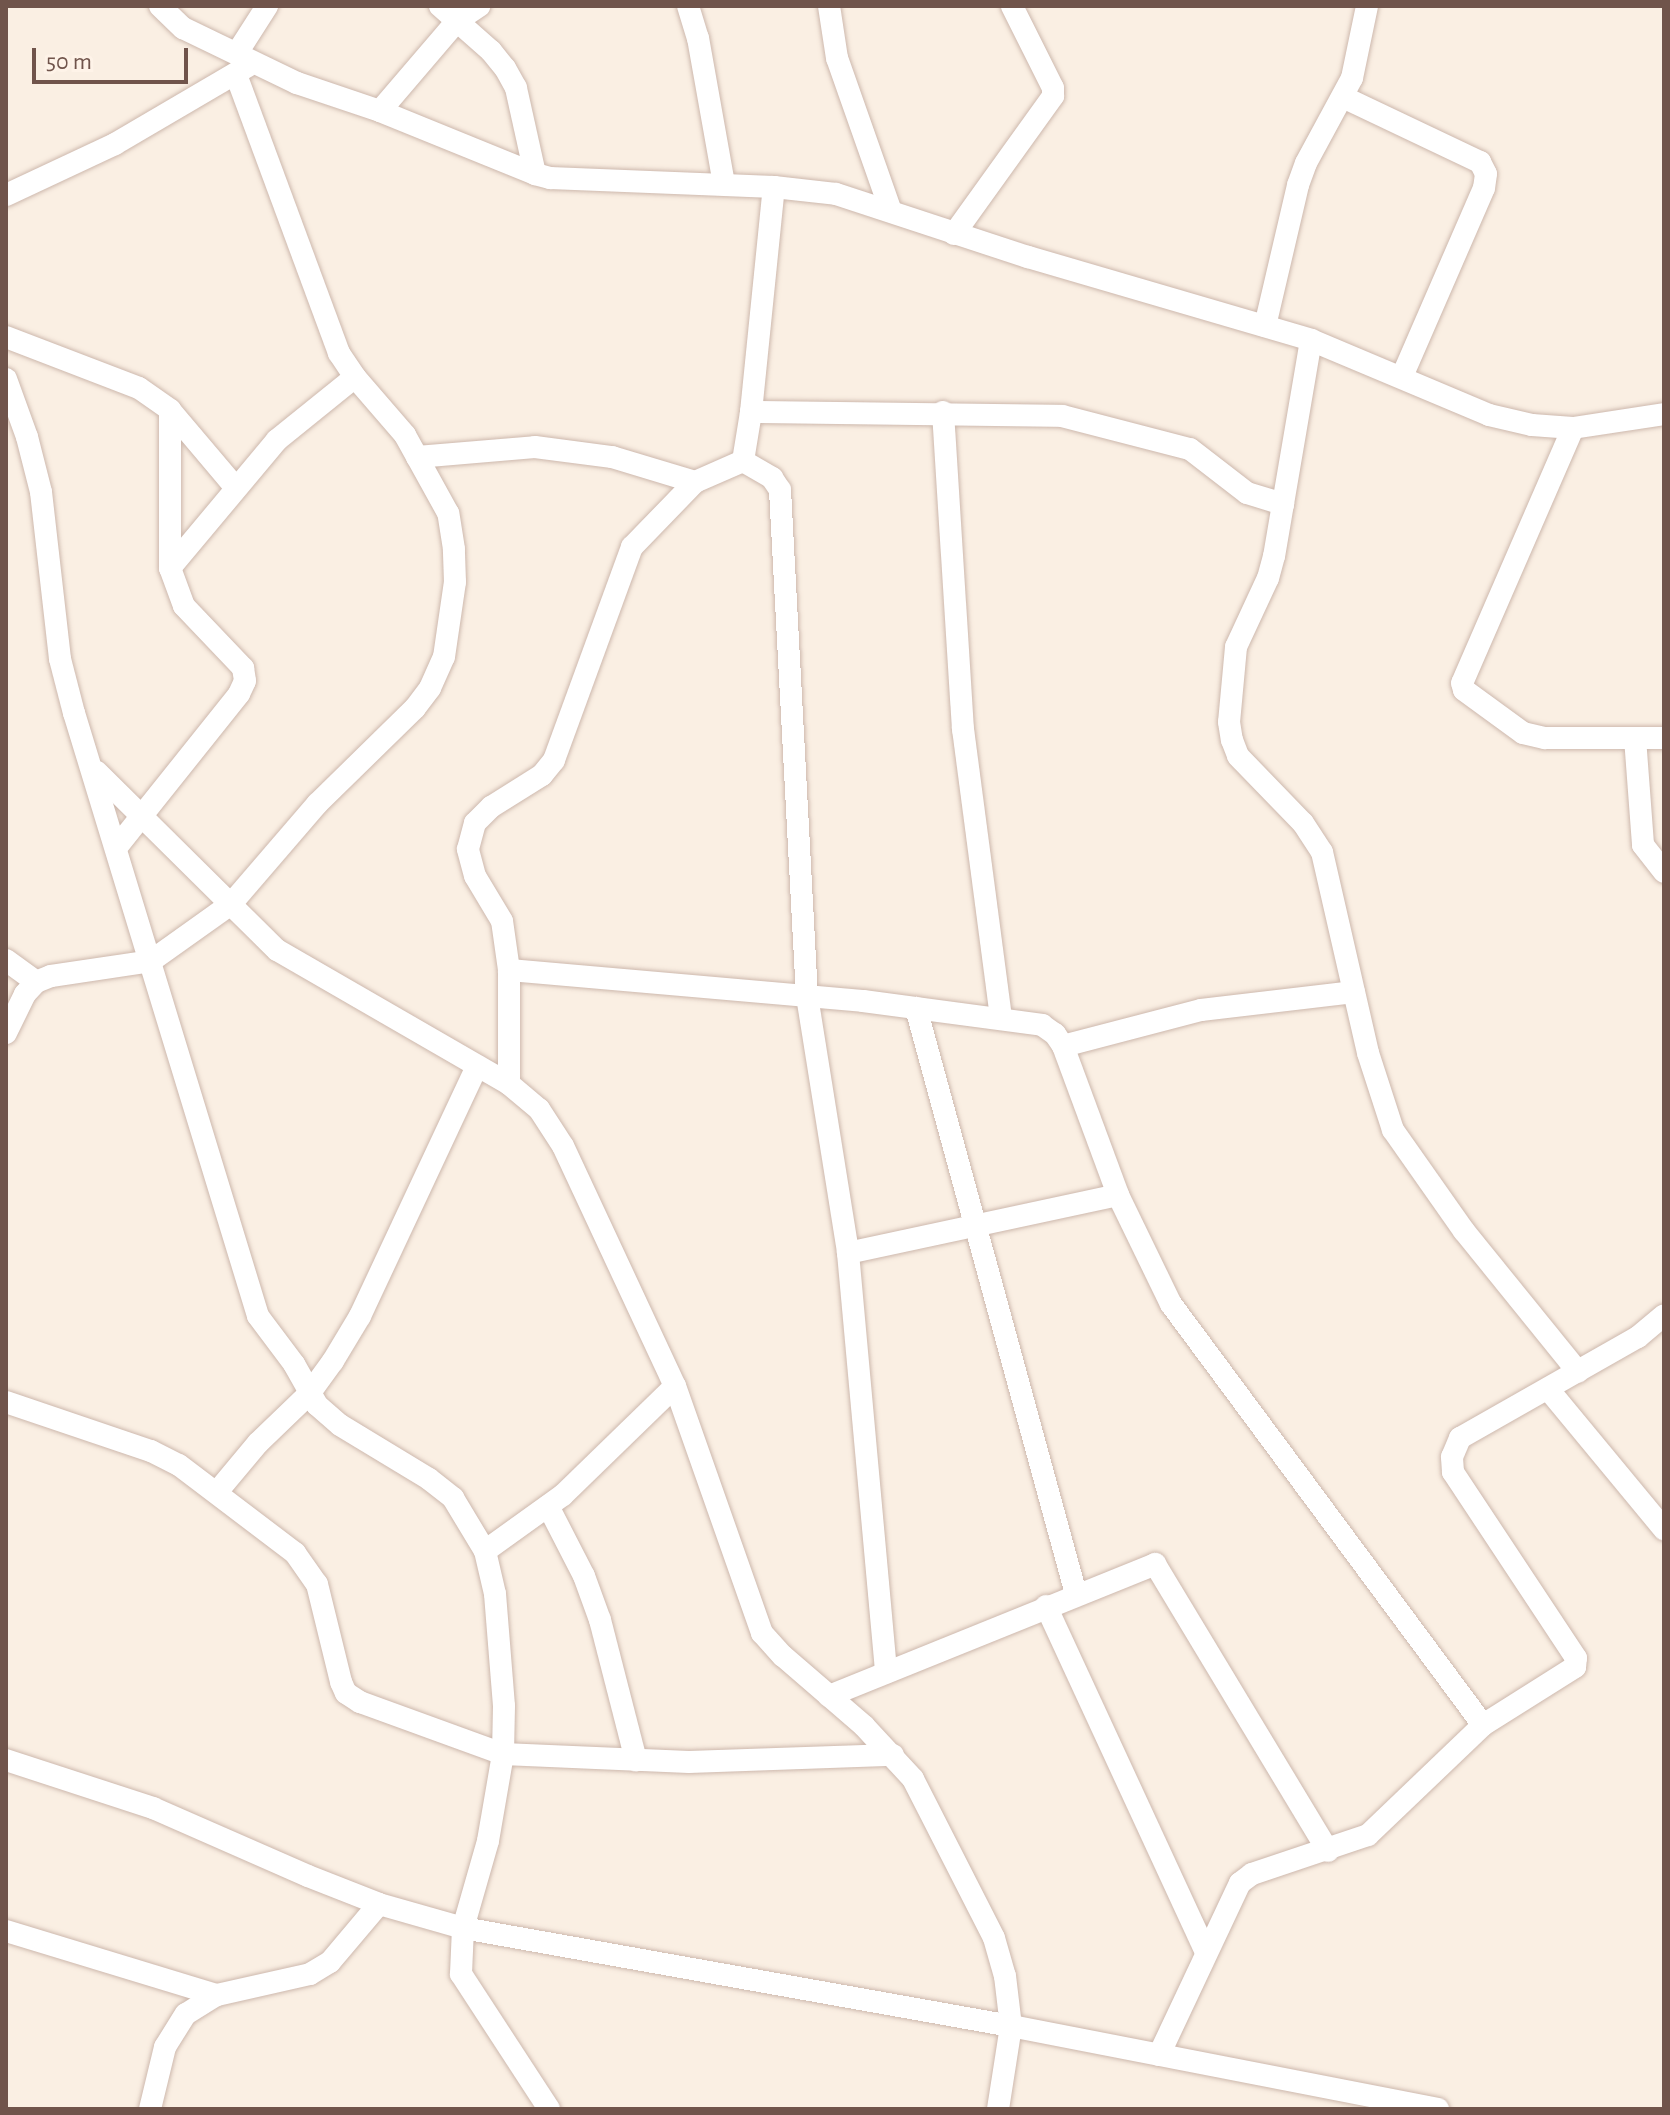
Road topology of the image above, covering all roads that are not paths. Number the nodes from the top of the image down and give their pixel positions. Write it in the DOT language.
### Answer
graph roads {
  1 [pos="160,6"];
  2 [pos="267,6"];
  3 [pos="479,6"];
  4 [pos="688,6"];
  5 [pos="829,6"];
  6 [pos="1012,6"];
  7 [pos="1367,6"];
  8 [pos="449,13"];
  9 [pos="243,63"];
  10 [pos="1343,97"];
  11 [pos="380,111"];
  12 [pos="535,174"];
  13 [pos="724,184"];
  14 [pos="774,187"];
  15 [pos="6,195"];
  16 [pos="891,211"];
  17 [pos="954,234"];
  18 [pos="1265,326"];
  19 [pos="6,337"];
  20 [pos="1311,340"];
  21 [pos="355,377"];
  22 [pos="1402,377"];
  23 [pos="6,379"];
  24 [pos="170,410"];
  25 [pos="751,412"];
  26 [pos="943,412"];
  27 [pos="1664,414"];
  28 [pos="1573,428"];
  29 [pos="417,457"];
  30 [pos="743,461"];
  31 [pos="695,482"];
  32 [pos="235,487"];
  33 [pos="1283,504"];
  34 [pos="170,568"];
  35 [pos="1635,738"];
  36 [pos="1664,738"];
  37 [pos="93,769"];
  38 [pos="140,814"];
  39 [pos="117,847"];
  40 [pos="1664,872"];
  41 [pos="231,904"];
  42 [pos="6,960"];
  43 [pos="151,961"];
  44 [pos="509,970"];
  45 [pos="36,982"];
  46 [pos="1354,992"];
  47 [pos="807,996"];
  48 [pos="916,1008"];
  49 [pos="1001,1019"];
  50 [pos="6,1033"];
  51 [pos="1063,1046"];
  52 [pos="477,1066"];
  53 [pos="509,1084"];
  54 [pos="1118,1195"];
  55 [pos="978,1227"];
  56 [pos="848,1253"];
  57 [pos="1664,1315"];
  58 [pos="1578,1372"];
  59 [pos="675,1386"];
  60 [pos="1548,1389"];
  61 [pos="309,1394"];
  62 [pos="6,1402"];
  63 [pos="217,1492"];
  64 [pos="548,1506"];
  65 [pos="1664,1529"];
  66 [pos="485,1551"];
  67 [pos="1076,1594"];
  68 [pos="1046,1606"];
  69 [pos="886,1672"];
  70 [pos="829,1696"];
  71 [pos="1483,1725"];
  72 [pos="503,1754"];
  73 [pos="893,1755"];
  74 [pos="6,1760"];
  75 [pos="636,1760"];
  76 [pos="1328,1851"];
  77 [pos="379,1904"];
  78 [pos="463,1928"];
  79 [pos="6,1931"];
  80 [pos="1206,1952"];
  81 [pos="217,1995"];
  82 [pos="1011,2026"];
  83 [pos="1159,2055"];
  84 [pos="150,2109"];
  85 [pos="549,2109"];
  86 [pos="998,2109"];
  87 [pos="1438,2109"];
  1 -- 9 [label="street"];
  2 -- 9 [label="street"];
  3 -- 8 [label="street"];
  4 -- 13 [label="street"];
  5 -- 16 [label="street"];
  6 -- 17 [label="street"];
  7 -- 10 [label="street"];
  8 -- 11 [label="street"];
  8 -- 12 [label="street"];
  9 -- 11 [label="street"];
  9 -- 15 [label="street"];
  9 -- 21 [label="street"];
  10 -- 18 [label="street"];
  10 -- 22 [label="street"];
  11 -- 12 [label="street"];
  12 -- 13 [label="street"];
  13 -- 14 [label="street"];
  14 -- 16 [label="street"];
  14 -- 25 [label="street"];
  16 -- 17 [label="street"];
  17 -- 18 [label="street"];
  18 -- 20 [label="street"];
  19 -- 24 [label="street"];
  20 -- 22 [label="street"];
  20 -- 33 [label="street"];
  21 -- 29 [label="street"];
  21 -- 32 [label="street"];
  22 -- 28 [label="street"];
  23 -- 37 [label="street"];
  24 -- 32 [label="street"];
  24 -- 34 [label="street"];
  25 -- 26 [label="street"];
  25 -- 30 [label="street"];
  26 -- 33 [label="street"];
  26 -- 49 [label="street"];
  27 -- 28 [label="street"];
  28 -- 35 [label="street"];
  29 -- 31 [label="street"];
  29 -- 41 [label="street"];
  30 -- 31 [label="street"];
  30 -- 47 [label="street"];
  31 -- 44 [label="street"];
  32 -- 34 [label="street"];
  33 -- 46 [label="street"];
  34 -- 38 [label="street"];
  35 -- 36 [label="street"];
  35 -- 40 [label="street"];
  37 -- 38 [label="street"];
  37 -- 39 [label="street"];
  38 -- 39 [label="street"];
  38 -- 41 [label="street"];
  39 -- 43 [label="street"];
  41 -- 43 [label="street"];
  41 -- 52 [label="street"];
  42 -- 45 [label="street"];
  43 -- 45 [label="street"];
  43 -- 61 [label="street"];
  44 -- 47 [label="street"];
  44 -- 53 [label="street"];
  45 -- 50 [label="street"];
  46 -- 51 [label="street"];
  46 -- 58 [label="street"];
  47 -- 48 [label="street"];
  47 -- 56 [label="street"];
  48 -- 49 [label="street"];
  48 -- 55 [label="street"];
  49 -- 51 [label="street"];
  51 -- 54 [label="street"];
  52 -- 53 [label="street"];
  52 -- 61 [label="street"];
  53 -- 59 [label="street"];
  54 -- 55 [label="street"];
  54 -- 71 [label="street"];
  55 -- 56 [label="street"];
  55 -- 67 [label="street"];
  56 -- 69 [label="street"];
  57 -- 58 [label="street"];
  58 -- 60 [label="street"];
  59 -- 64 [label="street"];
  59 -- 70 [label="street"];
  60 -- 65 [label="street"];
  60 -- 71 [label="street"];
  61 -- 63 [label="street"];
  61 -- 66 [label="street"];
  62 -- 63 [label="street"];
  63 -- 72 [label="street"];
  64 -- 66 [label="street"];
  64 -- 75 [label="street"];
  66 -- 72 [label="street"];
  67 -- 68 [label="street"];
  67 -- 76 [label="street"];
  68 -- 69 [label="street"];
  68 -- 80 [label="street"];
  69 -- 70 [label="street"];
  70 -- 73 [label="street"];
  71 -- 76 [label="street"];
  72 -- 75 [label="street"];
  72 -- 78 [label="street"];
  73 -- 75 [label="street"];
  73 -- 82 [label="street"];
  74 -- 77 [label="street"];
  76 -- 80 [label="street"];
  77 -- 78 [label="street"];
  77 -- 81 [label="street"];
  78 -- 82 [label="street"];
  78 -- 85 [label="street"];
  79 -- 81 [label="street"];
  80 -- 83 [label="street"];
  81 -- 84 [label="street"];
  82 -- 83 [label="street"];
  82 -- 86 [label="street"];
  83 -- 87 [label="street"];
}
